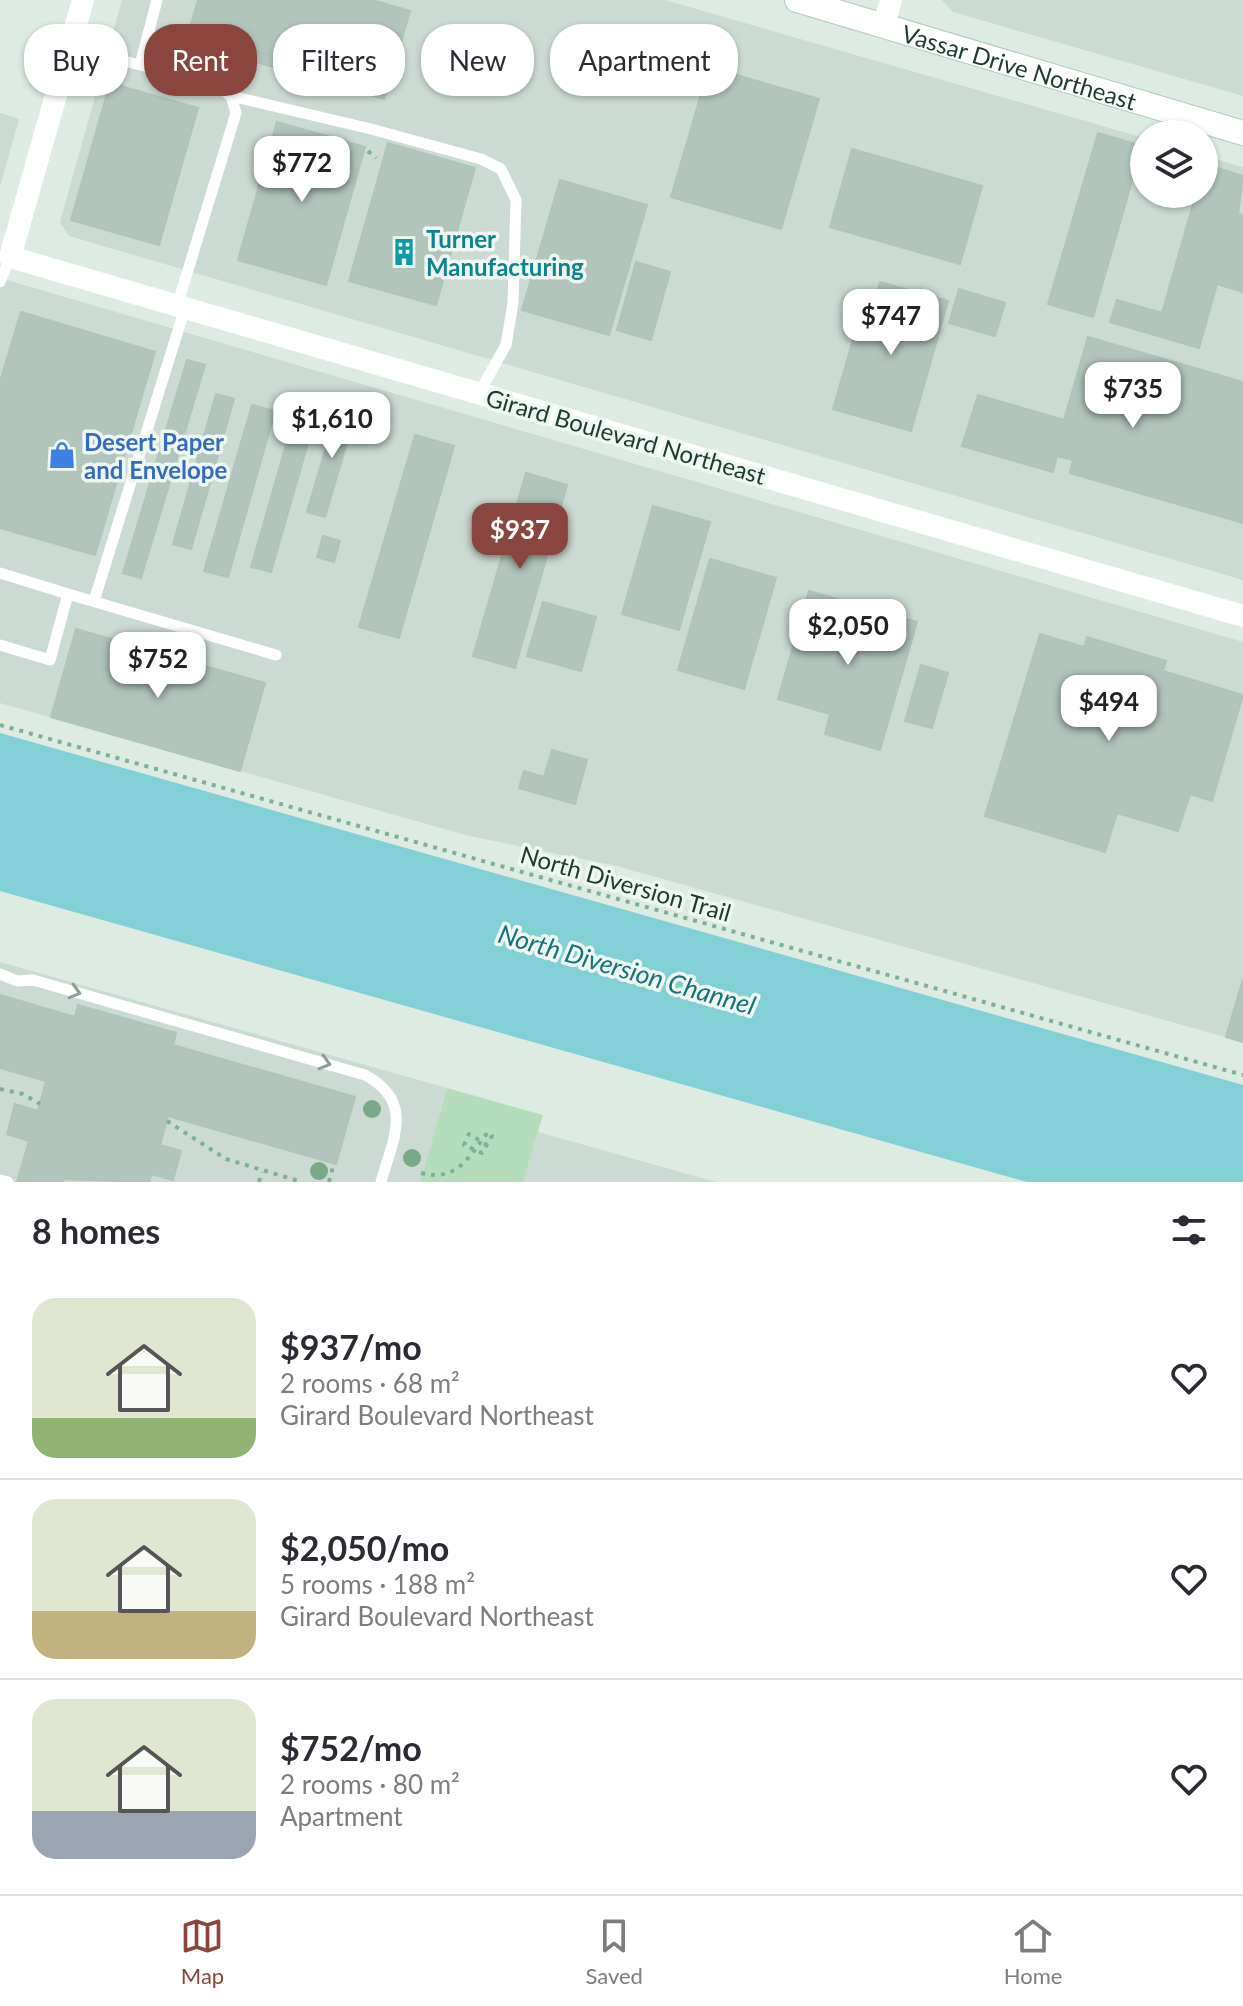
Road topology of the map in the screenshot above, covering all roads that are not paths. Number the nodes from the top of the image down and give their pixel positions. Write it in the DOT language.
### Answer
graph roads {
  1 [pos="83,0"];
  2 [pos="157,0"];
  3 [pos="797,0"];
  4 [pos="891,0"];
  5 [pos="76,24"];
  6 [pos="884,25"];
  7 [pos="128,62"];
  8 [pos="140,65"];
  9 [pos="144,66"];
  10 [pos="55,96"];
  11 [pos="231,96"];
  12 [pos="1243,133"];
  13 [pos="10,257"];
  14 [pos="0,282"];
  15 [pos="181,307"];
  16 [pos="479,393"];
  17 [pos="0,573"];
  18 [pos="68,594"];
  19 [pos="94,601"];
  20 [pos="1243,616"];
  21 [pos="0,645"];
  22 [pos="276,655"];
  23 [pos="0,974"];
  24 [pos="0,1180"];
  25 [pos="8,1182"];
  26 [pos="381,1182"];
  1 -- 5 [label="street"];
  2 -- 8 [label="lane"];
  3 -- 6 [label="street, Vassar Drive Northeast"];
  4 -- 6 [label="street"];
  6 -- 12 [label="street, Vassar Drive Northeast"];
  7 -- 8 [label="lane"];
  8 -- 9 [label="lane"];
  10 -- 13 [label="street"];
  11 -- 15 [label="lane"];
  11 -- 16 [label="lane"];
  13 -- 14 [label="lane"];
  13 -- 15 [label="street, Girard Boulevard Northeast"];
  15 -- 16 [label="street, Girard Boulevard Northeast"];
  15 -- 19 [label="lane"];
  16 -- 20 [label="street, Girard Boulevard Northeast"];
  17 -- 18 [label="lane"];
  18 -- 19 [label="lane"];
  18 -- 21 [label="lane"];
  19 -- 22 [label="lane"];
  23 -- 26 [label="lane, one-way"];
  24 -- 25 [label="lane"];
}
